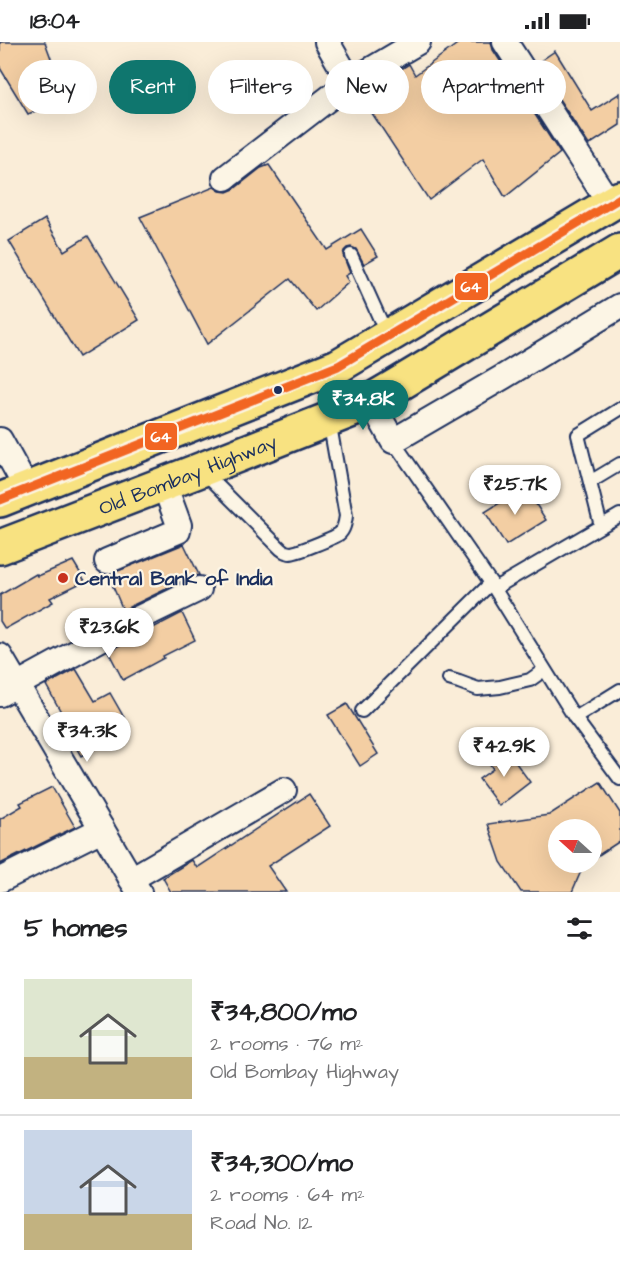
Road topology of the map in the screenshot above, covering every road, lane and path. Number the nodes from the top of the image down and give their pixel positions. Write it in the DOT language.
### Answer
graph roads {
  1 [pos="327,42"];
  2 [pos="418,42"];
  3 [pos="505,42"];
  4 [pos="337,60"];
  5 [pos="387,60"];
  6 [pos="325,101"];
  7 [pos="225,178"];
  8 [pos="615,201"];
  9 [pos="620,251"];
  10 [pos="351,255"];
  11 [pos="620,306"];
  12 [pos="388,336"];
  13 [pos="370,400"];
  14 [pos="620,409"];
  15 [pos="328,419"];
  16 [pos="0,440"];
  17 [pos="393,441"];
  18 [pos="620,464"];
  19 [pos="201,469"];
  20 [pos="590,482"];
  21 [pos="164,484"];
  22 [pos="14,495"];
  23 [pos="620,515"];
  24 [pos="601,526"];
  25 [pos="0,547"];
  26 [pos="107,561"];
  27 [pos="493,586"];
  28 [pos="200,589"];
  29 [pos="0,656"];
  30 [pos="544,670"];
  31 [pos="449,680"];
  32 [pos="8,690"];
  33 [pos="620,690"];
  34 [pos="362,711"];
  35 [pos="575,718"];
  36 [pos="620,779"];
  37 [pos="284,790"];
  38 [pos="102,829"];
  39 [pos="0,880"];
  40 [pos="135,885"];
  1 -- 4 [label="street"];
  2 -- 5 [label="street"];
  3 -- 8 [label="street"];
  6 -- 7 [label="street"];
  8 -- 12 [label="main road"];
  9 -- 13 [label="main road, Old Bombay Highway"];
  10 -- 12 [label="lane"];
  11 -- 17 [label="street"];
  12 -- 22 [label="main road"];
  13 -- 15 [label="main road, Old Bombay Highway"];
  13 -- 17 [label="street"];
  14 -- 20 [label="lane"];
  15 -- 19 [label="main road, Old Bombay Highway"];
  15 -- 19 [label="lane"];
  16 -- 22 [label="street"];
  17 -- 27 [label="lane"];
  18 -- 20 [label="lane"];
  19 -- 21 [label="main road, Old Bombay Highway"];
  20 -- 24 [label="lane"];
  21 -- 25 [label="main road, Old Bombay Highway"];
  21 -- 26 [label="street"];
  23 -- 24 [label="lane"];
  24 -- 27 [label="lane"];
  27 -- 30 [label="lane"];
  27 -- 34 [label="lane"];
  28 -- 32 [label="street"];
  29 -- 32 [label="street"];
  30 -- 31 [label="lane"];
  30 -- 35 [label="lane"];
  32 -- 38 [label="street"];
  33 -- 35 [label="lane"];
  35 -- 36 [label="lane"];
  37 -- 40 [label="street"];
  38 -- 39 [label="street"];
  38 -- 40 [label="street"];
}
